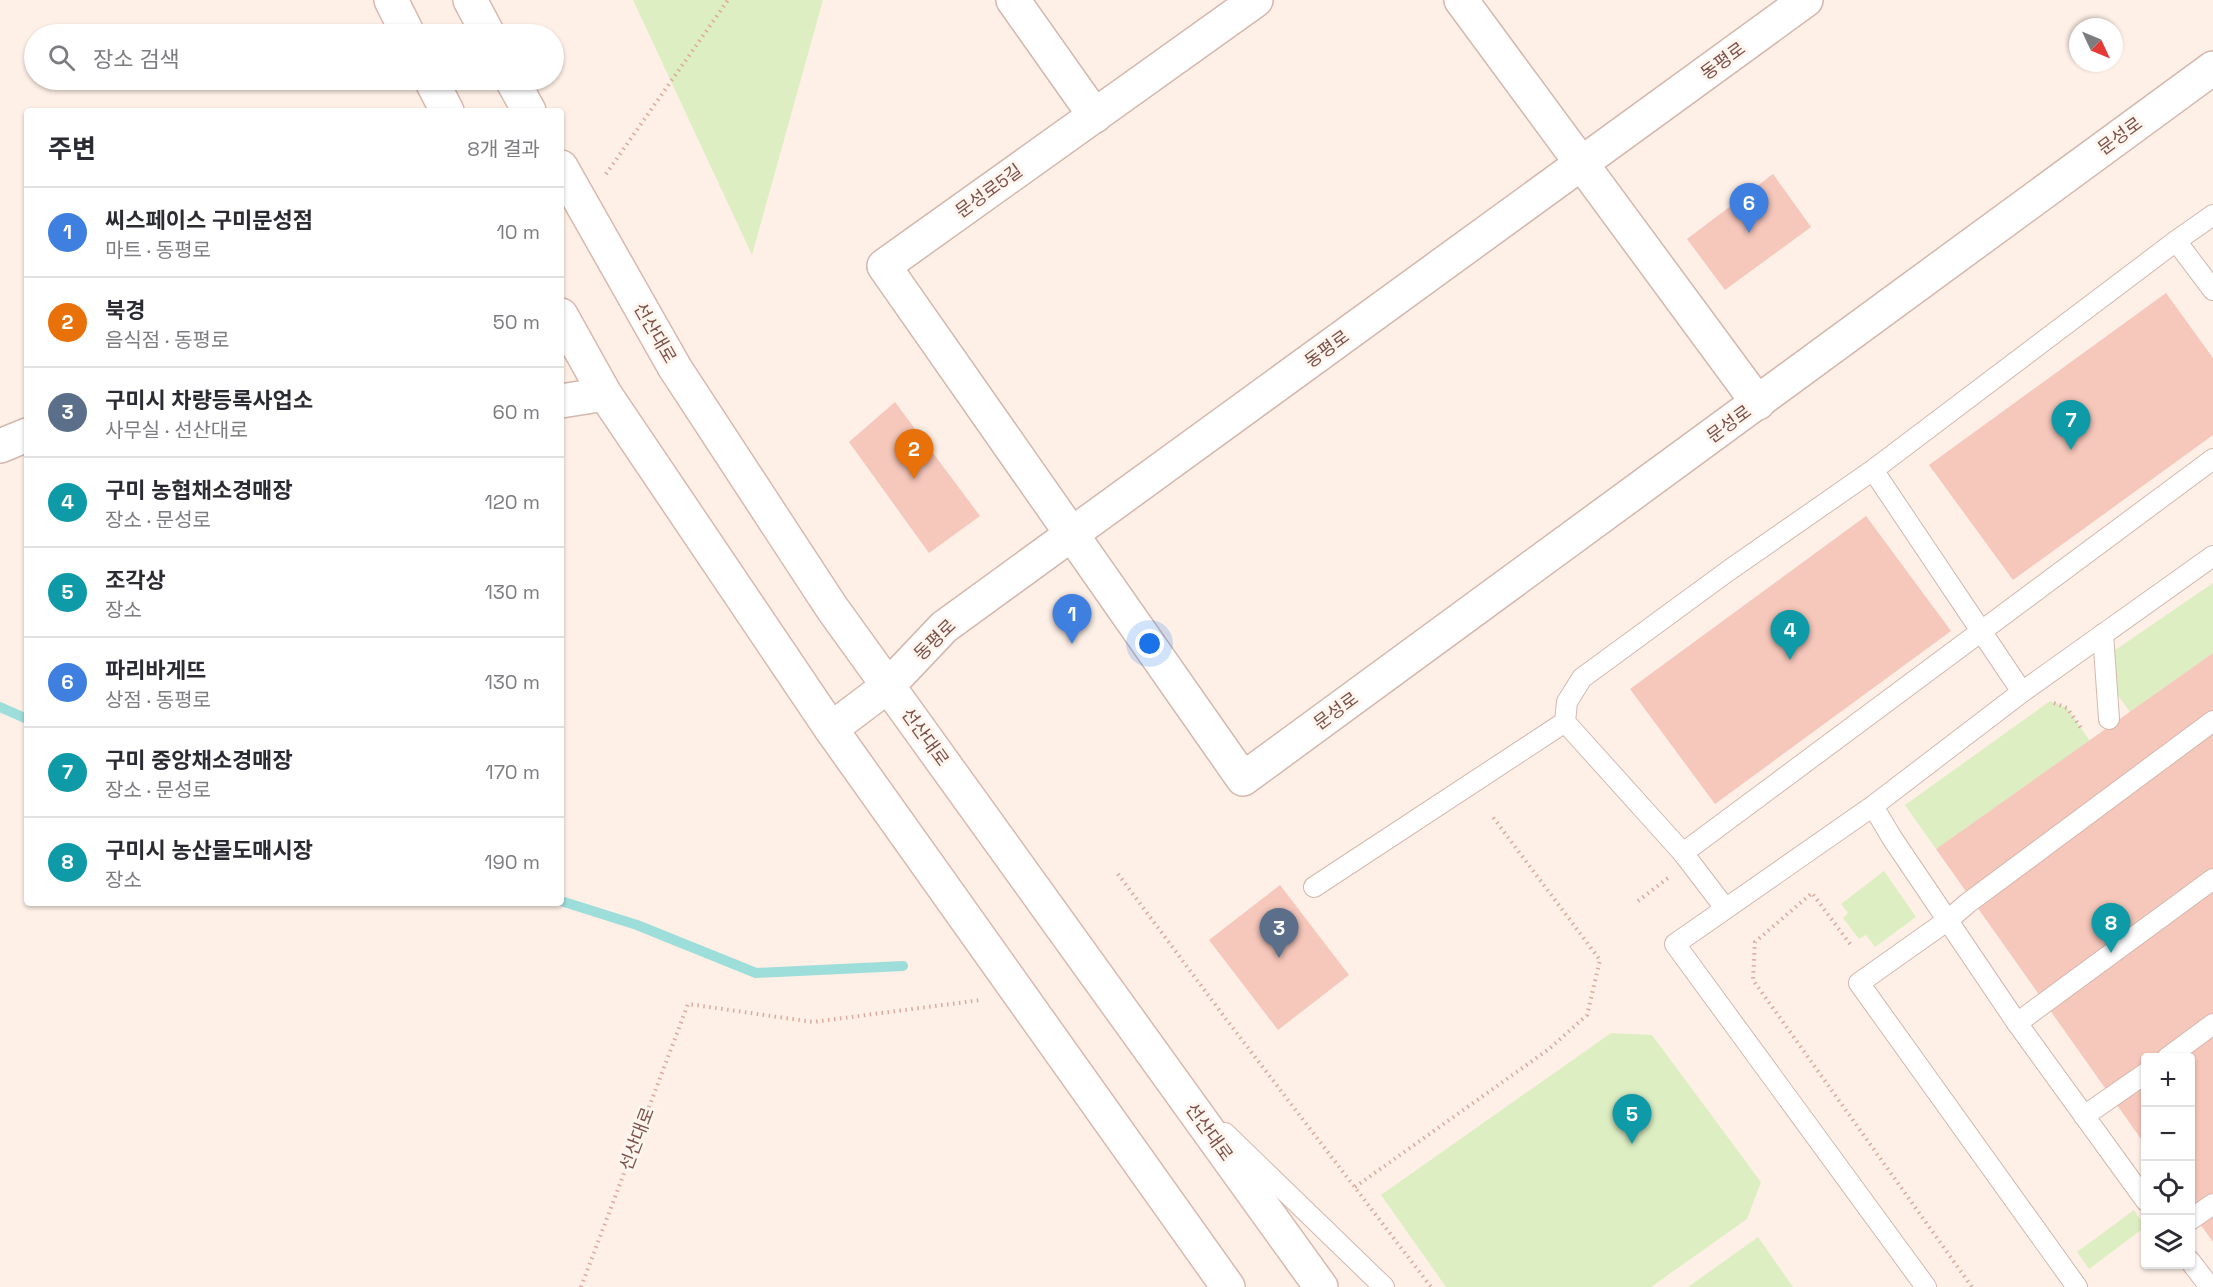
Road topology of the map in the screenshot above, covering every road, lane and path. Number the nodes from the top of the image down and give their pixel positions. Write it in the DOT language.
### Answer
graph roads {
  1 [pos="391,0"];
  2 [pos="470,0"];
  3 [pos="728,0"];
  4 [pos="1013,0"];
  5 [pos="1256,0"];
  6 [pos="1461,0"];
  7 [pos="1806,0"];
  8 [pos="403,24"];
  9 [pos="483,24"];
  10 [pos="2213,68"];
  11 [pos="436,90"];
  12 [pos="517,90"];
  13 [pos="445,108"];
  14 [pos="527,108"];
  15 [pos="1095,116"];
  16 [pos="1581,164"];
  17 [pos="564,172"];
  18 [pos="584,207"];
  19 [pos="2213,215"];
  20 [pos="2176,241"];
  21 [pos="2213,290"];
  22 [pos="564,320"];
  23 [pos="605,394"];
  24 [pos="564,401"];
  25 [pos="1758,403"];
  26 [pos="24,436"];
  27 [pos="0,446"];
  28 [pos="2213,459"];
  29 [pos="1873,470"];
  30 [pos="1073,535"];
  31 [pos="2213,556"];
  32 [pos="1981,631"];
  33 [pos="2103,634"];
  34 [pos="888,686"];
  35 [pos="2022,692"];
  36 [pos="2050,701"];
  37 [pos="2109,719"];
  38 [pos="2213,721"];
  39 [pos="1565,723"];
  40 [pos="831,729"];
  41 [pos="2084,732"];
  42 [pos="1873,806"];
  43 [pos="1492,816"];
  44 [pos="1683,853"];
  45 [pos="1118,874"];
  46 [pos="2213,879"];
  47 [pos="1314,887"];
  48 [pos="1725,908"];
  49 [pos="1948,920"];
  50 [pos="1850,944"];
  51 [pos="1021,995"];
  52 [pos="2017,1023"];
  53 [pos="2213,1024"];
  54 [pos="2174,1053"];
  55 [pos="2141,1076"];
  56 [pos="1176,1085"];
  57 [pos="2084,1116"];
  58 [pos="1355,1187"];
  59 [pos="2141,1195"];
  60 [pos="2213,1204"];
  61 [pos="2195,1217"];
  62 [pos="2195,1268"];
  63 [pos="581,1287"];
  64 [pos="1228,1287"];
  65 [pos="1321,1287"];
  66 [pos="1384,1287"];
  67 [pos="1431,1287"];
  68 [pos="1926,1287"];
  69 [pos="1972,1287"];
  70 [pos="2077,1287"];
  71 [pos="2210,1287"];
  1 -- 8 [label="street"];
  2 -- 9 [label="street"];
  3 -- 18 [label="path"];
  4 -- 15 [label="street"];
  5 -- 15 [label="street, 문성로5길"];
  6 -- 16 [label="street"];
  7 -- 16 [label="street, 동평로"];
  10 -- 25 [label="street, 문성로"];
  11 -- 13 [label="street"];
  12 -- 14 [label="street"];
  15 -- 30 [label="street, 문성로5길"];
  16 -- 25 [label="street"];
  16 -- 30 [label="street, 동평로"];
  17 -- 18 [label="street, 선산대로"];
  18 -- 34 [label="street, 선산대로"];
  19 -- 20 [label="lane"];
  20 -- 21 [label="lane"];
  20 -- 29 [label="lane"];
  22 -- 23 [label="street"];
  23 -- 24 [label="street"];
  23 -- 40 [label="street"];
  25 -- 30 [label="street, 문성로"];
  26 -- 27 [label="street"];
  28 -- 32 [label="lane"];
  29 -- 32 [label="lane"];
  29 -- 39 [label="lane"];
  30 -- 34 [label="street, 동평로"];
  31 -- 33 [label="lane"];
  32 -- 35 [label="lane"];
  32 -- 44 [label="lane"];
  33 -- 35 [label="lane"];
  33 -- 37 [label="lane"];
  34 -- 40 [label="street, 동평로"];
  34 -- 56 [label="street, 선산대로"];
  35 -- 42 [label="lane"];
  36 -- 41 [label="path"];
  38 -- 49 [label="lane"];
  39 -- 44 [label="lane"];
  39 -- 47 [label="lane"];
  40 -- 51 [label="street"];
  42 -- 48 [label="lane"];
  42 -- 49 [label="lane"];
  43 -- 58 [label="path"];
  44 -- 48 [label="lane"];
  45 -- 58 [label="path"];
  46 -- 52 [label="lane"];
  48 -- 68 [label="lane"];
  49 -- 52 [label="lane"];
  49 -- 70 [label="lane"];
  50 -- 69 [label="path"];
  51 -- 63 [label="path, 선산대로"];
  51 -- 64 [label="street"];
  52 -- 57 [label="lane"];
  53 -- 54 [label="lane"];
  55 -- 57 [label="lane"];
  56 -- 65 [label="street, 선산대로"];
  56 -- 66 [label="lane"];
  57 -- 59 [label="lane"];
  58 -- 67 [label="path"];
  60 -- 61 [label="lane"];
  62 -- 71 [label="lane"];
}
